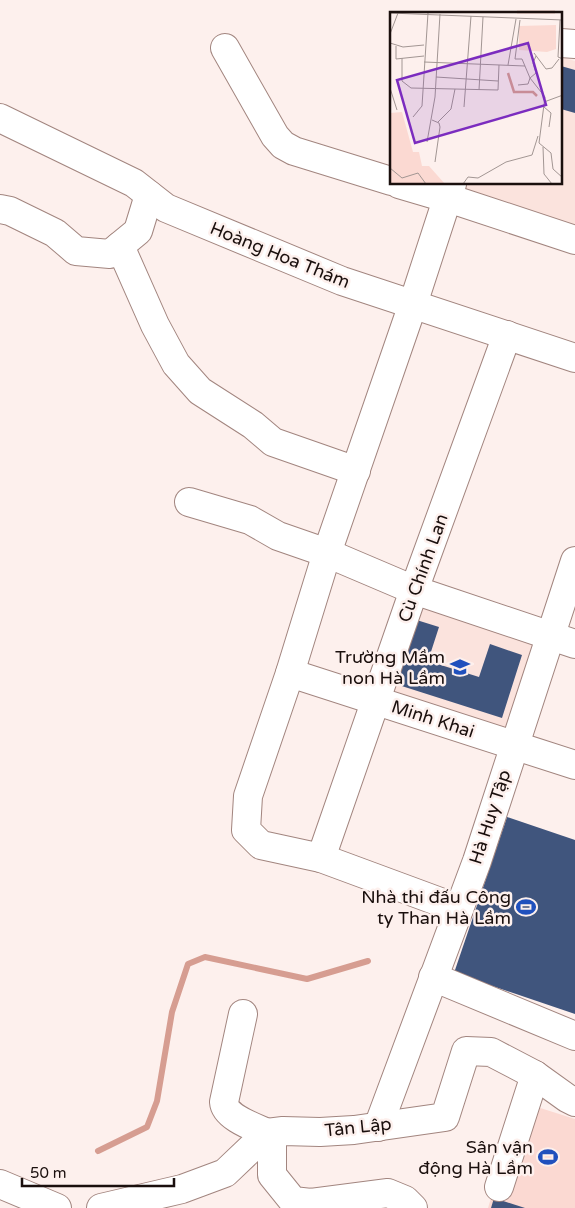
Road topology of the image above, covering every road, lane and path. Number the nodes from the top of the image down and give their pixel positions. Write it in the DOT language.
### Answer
graph roads {
  1 [pos="562,43"];
  2 [pos="575,44"];
  3 [pos="225,48"];
  4 [pos="0,118"];
  5 [pos="390,181"];
  6 [pos="407,185"];
  7 [pos="450,191"];
  8 [pos="149,195"];
  9 [pos="0,209"];
  10 [pos="575,240"];
  11 [pos="120,246"];
  12 [pos="413,304"];
  13 [pos="507,335"];
  14 [pos="575,358"];
  15 [pos="356,470"];
  16 [pos="189,502"];
  17 [pos="327,553"];
  18 [pos="575,561"];
  19 [pos="414,590"];
  20 [pos="550,635"];
  21 [pos="575,644"];
  22 [pos="290,674"];
  23 [pos="376,701"];
  24 [pos="514,745"];
  25 [pos="575,765"];
  26 [pos="321,858"];
  27 [pos="458,909"];
  28 [pos="433,977"];
  29 [pos="243,1014"];
  30 [pos="575,1036"];
  31 [pos="535,1075"];
  32 [pos="575,1102"];
  33 [pos="378,1127"];
  34 [pos="269,1133"];
  35 [pos="0,1184"];
  36 [pos="499,1187"];
  37 [pos="27,1202"];
  38 [pos="57,1208"];
  39 [pos="100,1208"];
  40 [pos="413,1208"];
  1 -- 2 [label="street"];
  3 -- 5 [label="street"];
  4 -- 8 [label="street, Hoàng Hoa Thám"];
  6 -- 7 [label="street"];
  7 -- 10 [label="street"];
  7 -- 12 [label="street"];
  8 -- 11 [label="street"];
  8 -- 12 [label="street, Hoàng Hoa Thám"];
  9 -- 11 [label="street"];
  11 -- 15 [label="street"];
  12 -- 13 [label="street, Hoàng Hoa Thám"];
  12 -- 15 [label="street"];
  13 -- 14 [label="street, Hoàng Hoa Thám"];
  13 -- 19 [label="street, Cù Chính Lan"];
  15 -- 17 [label="street"];
  16 -- 17 [label="street"];
  17 -- 19 [label="street"];
  17 -- 22 [label="street"];
  18 -- 20 [label="street, Hà Huy Tập"];
  19 -- 20 [label="street"];
  19 -- 23 [label="street, Cù Chính Lan"];
  20 -- 21 [label="street"];
  20 -- 24 [label="street, Hà Huy Tập"];
  22 -- 23 [label="street, Minh Khai"];
  22 -- 26 [label="street"];
  23 -- 24 [label="street, Minh Khai"];
  23 -- 26 [label="street, Cù Chính Lan"];
  24 -- 25 [label="street, Minh Khai"];
  24 -- 27 [label="street, Hà Huy Tập"];
  26 -- 27 [label="street"];
  27 -- 28 [label="street, Hà Huy Tập"];
  28 -- 30 [label="street"];
  28 -- 33 [label="street, Hà Huy Tập"];
  29 -- 34 [label="street"];
  31 -- 32 [label="street, Tân Lập"];
  31 -- 33 [label="street, Tân Lập"];
  31 -- 36 [label="street"];
  33 -- 34 [label="street, Tân Lập"];
  34 -- 39 [label="street"];
  34 -- 40 [label="street"];
  35 -- 37 [label="street"];
  37 -- 38 [label="street"];
}
